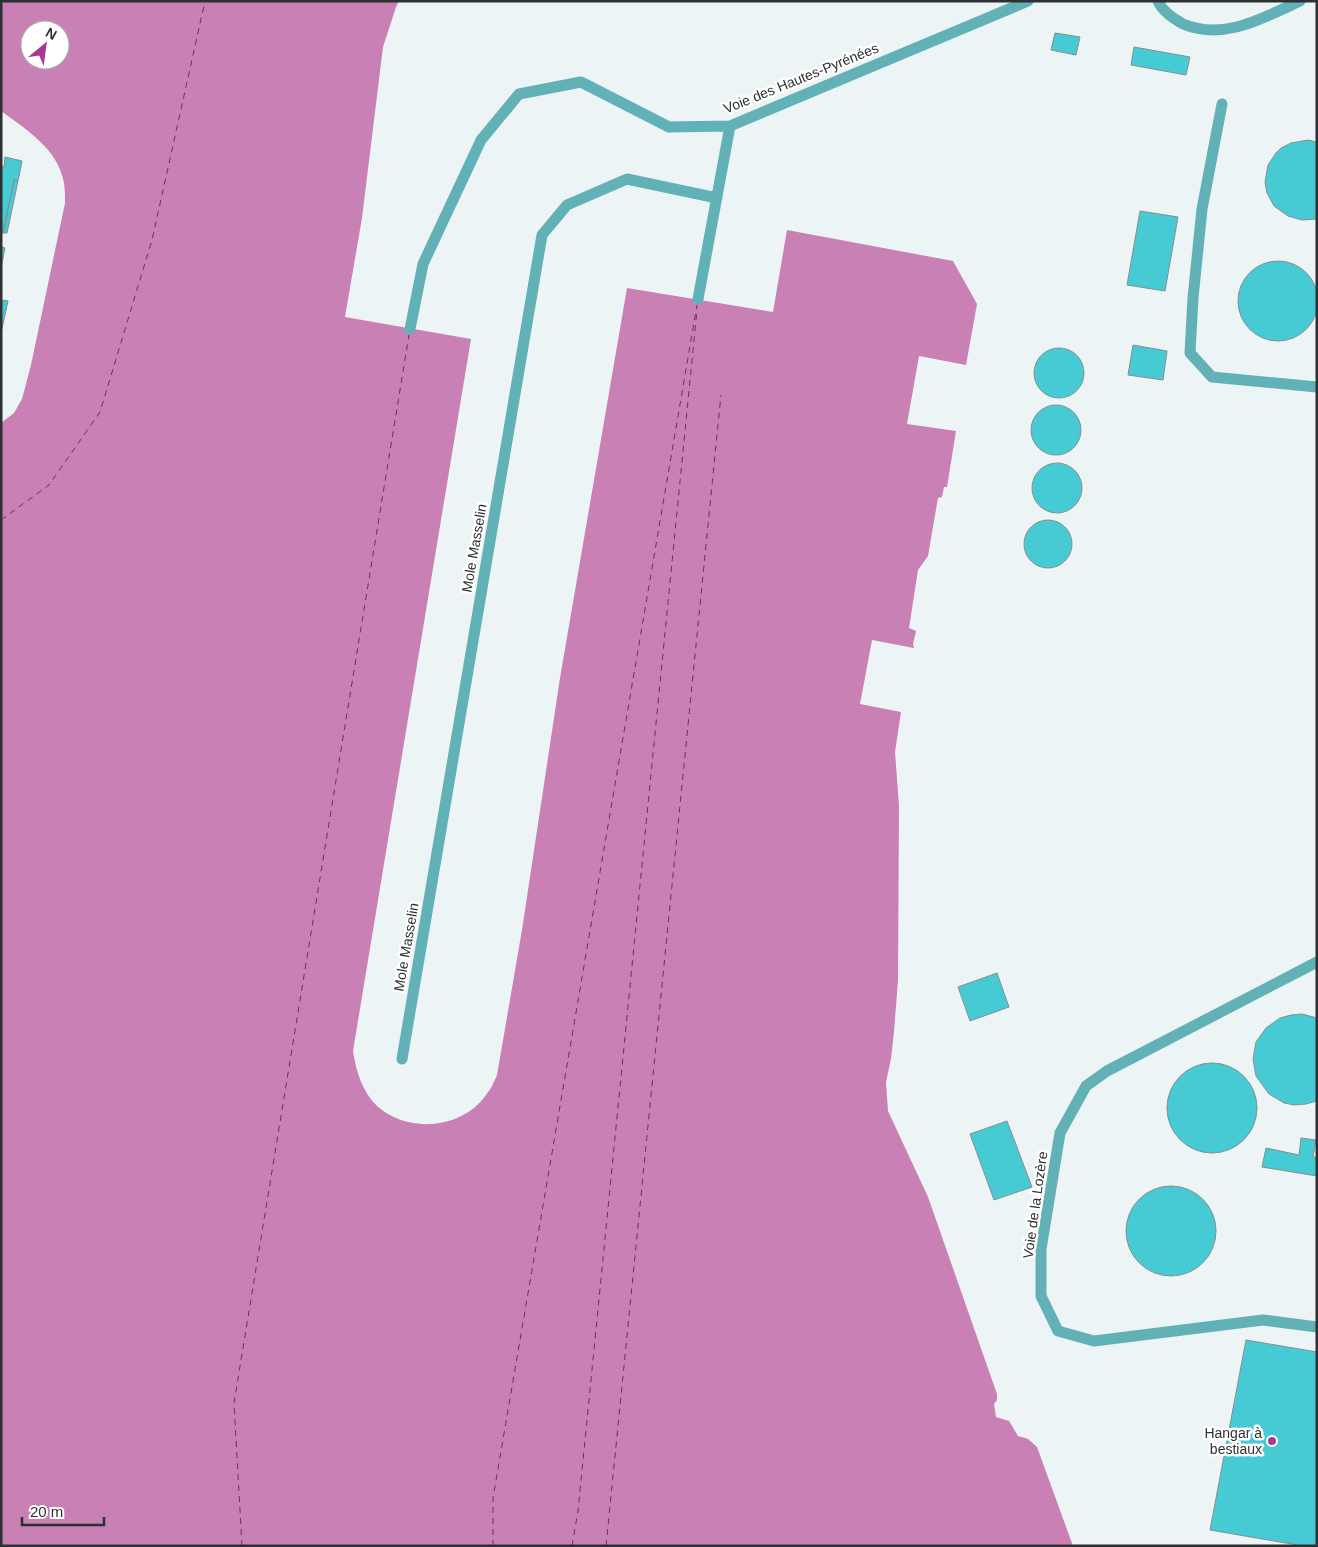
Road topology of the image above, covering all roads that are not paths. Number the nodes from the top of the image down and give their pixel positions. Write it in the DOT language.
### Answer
graph roads {
  1 [pos="1028,1"];
  2 [pos="1158,1"];
  3 [pos="1300,1"];
  4 [pos="1222,104"];
  5 [pos="730,126"];
  6 [pos="717,198"];
  7 [pos="698,299"];
  8 [pos="410,329"];
  9 [pos="1317,387"];
  10 [pos="1317,962"];
  11 [pos="402,1059"];
  12 [pos="1317,1327"];
  1 -- 5 [label="lane, Voie des Hautes-Pyrénées"];
  2 -- 3 [label="lane"];
  4 -- 9 [label="lane"];
  5 -- 6 [label="lane"];
  5 -- 8 [label="lane, Voie des Hautes-Pyrénées"];
  6 -- 7 [label="lane"];
  6 -- 11 [label="lane, Mole Masselin"];
  10 -- 12 [label="lane, Voie de la Lozère"];
}
